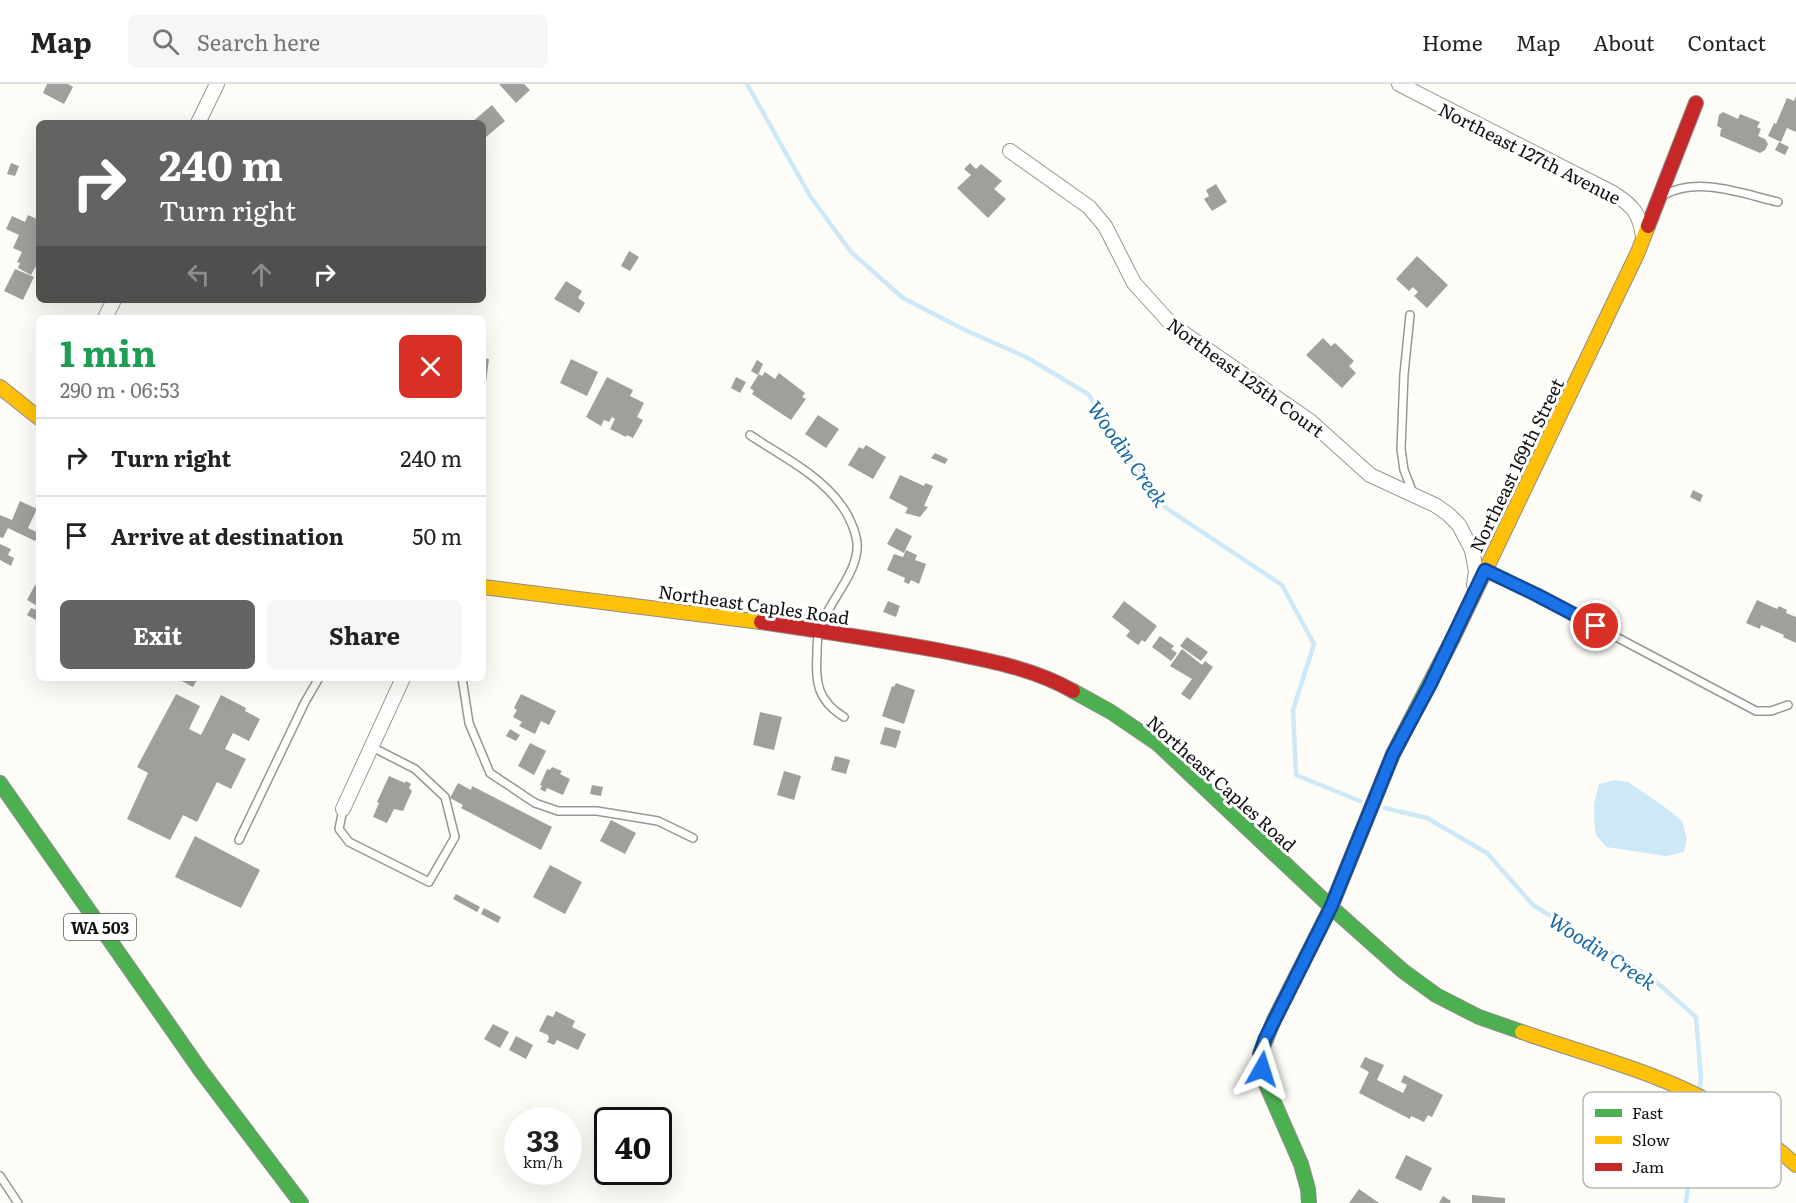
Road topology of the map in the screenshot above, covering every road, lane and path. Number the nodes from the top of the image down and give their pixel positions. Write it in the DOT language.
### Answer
graph roads {
  1 [pos="217,84"];
  2 [pos="1399,84"];
  3 [pos="1696,103"];
  4 [pos="199,120"];
  5 [pos="1010,151"];
  6 [pos="1660,198"];
  7 [pos="1778,202"];
  8 [pos="1643,236"];
  9 [pos="1410,315"];
  10 [pos="0,387"];
  11 [pos="36,416"];
  12 [pos="750,435"];
  13 [pos="1414,496"];
  14 [pos="1485,570"];
  15 [pos="486,587"];
  16 [pos="1473,593"];
  17 [pos="819,630"];
  18 [pos="317,681"];
  19 [pos="402,681"];
  20 [pos="462,681"];
  21 [pos="1788,705"];
  22 [pos="844,717"];
  23 [pos="372,747"];
  24 [pos="0,783"];
  25 [pos="343,809"];
  26 [pos="693,838"];
  27 [pos="239,840"];
  28 [pos="1331,907"];
  29 [pos="1690,1092"];
  30 [pos="1781,1152"];
  31 [pos="1796,1165"];
  32 [pos="0,1176"];
  33 [pos="18,1203"];
  34 [pos="301,1203"];
  35 [pos="1309,1203"];
  1 -- 4 [label="street"];
  2 -- 8 [label="street, Northeast 127th Avenue"];
  3 -- 6 [label="main road, Northeast 169th Street"];
  5 -- 13 [label="street, Northeast 125th Court"];
  6 -- 7 [label="lane"];
  6 -- 8 [label="main road, Northeast 169th Street"];
  8 -- 14 [label="main road, Northeast 169th Street"];
  9 -- 13 [label="lane"];
  10 -- 11 [label="main road"];
  12 -- 17 [label="lane"];
  13 -- 16 [label="street, Northeast 125th Court"];
  14 -- 16 [label="main road, Northeast 169th Street"];
  14 -- 21 [label="lane"];
  15 -- 17 [label="main road, Northeast Caples Road"];
  16 -- 28 [label="main road, Northeast 169th Street"];
  17 -- 22 [label="lane"];
  17 -- 28 [label="main road, Northeast Caples Road"];
  18 -- 27 [label="lane"];
  19 -- 23 [label="street"];
  20 -- 26 [label="lane"];
  23 -- 25 [label="street"];
  23 -- 25 [label="lane"];
  24 -- 34 [label="main road, WA 503"];
  28 -- 29 [label="main road, Northeast Caples Road"];
  28 -- 35 [label="main road, Northeast 169th Street"];
  30 -- 31 [label="main road, Northeast Caples Road"];
  32 -- 33 [label="lane"];
}
